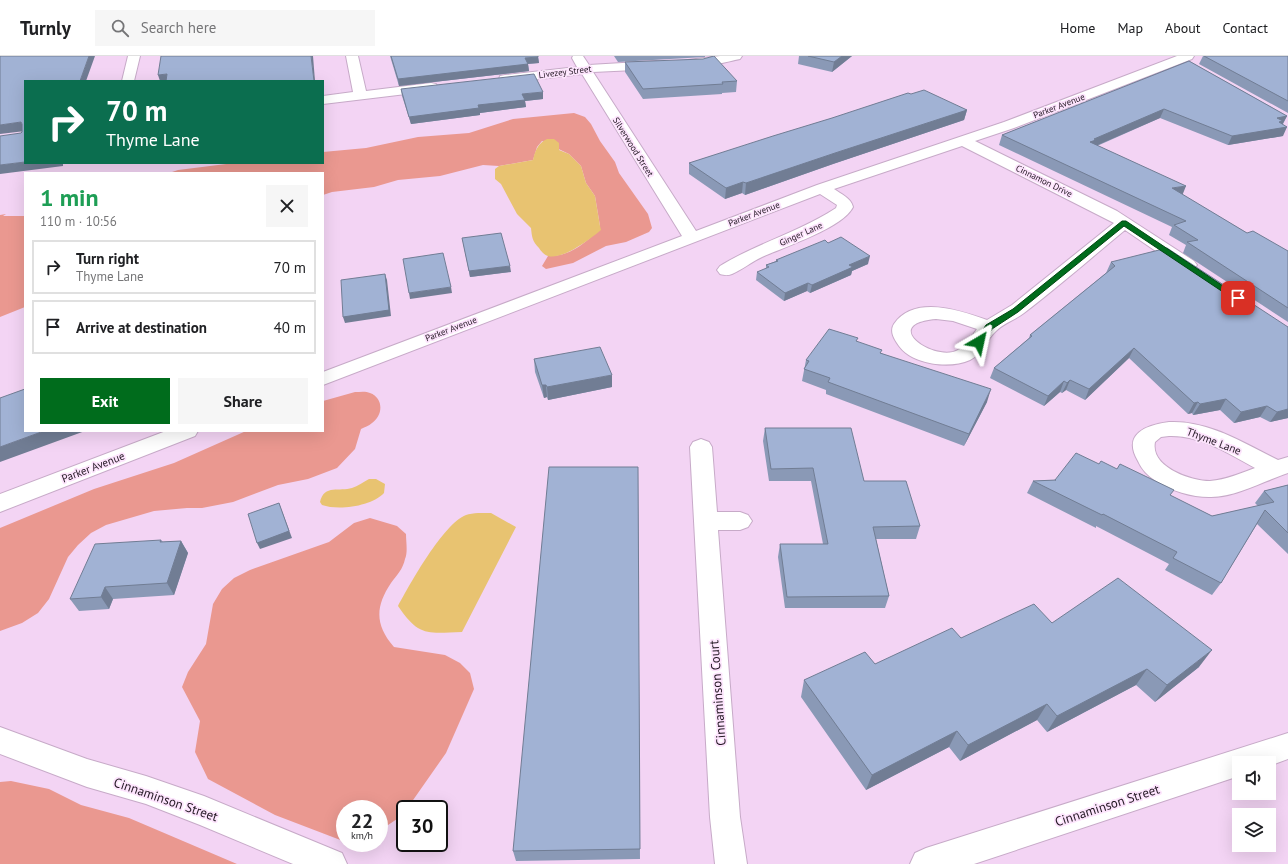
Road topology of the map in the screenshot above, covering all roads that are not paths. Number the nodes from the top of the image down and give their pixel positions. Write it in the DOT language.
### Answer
graph roads {
  1 [pos="134,56"];
  2 [pos="352,56"];
  3 [pos="576,56"];
  4 [pos="736,56"];
  5 [pos="1183,60"];
  6 [pos="585,69"];
  7 [pos="128,80"];
  8 [pos="492,80"];
  9 [pos="446,86"];
  10 [pos="360,96"];
  11 [pos="324,100"];
  12 [pos="964,141"];
  13 [pos="822,188"];
  14 [pos="1124,223"];
  15 [pos="692,238"];
  16 [pos="726,270"];
  17 [pos="1203,275"];
  18 [pos="989,327"];
  19 [pos="324,379"];
  20 [pos="184,432"];
  21 [pos="701,447"];
  22 [pos="1281,467"];
  23 [pos="0,503"];
  24 [pos="740,521"];
  25 [pos="706,522"];
  26 [pos="0,740"];
  27 [pos="1288,746"];
  28 [pos="330,864"];
  29 [pos="731,864"];
  30 [pos="926,864"];
  1 -- 7 [label="street"];
  2 -- 10 [label="street"];
  3 -- 6 [label="street, Silverwood Street"];
  4 -- 6 [label="street, Livezey Street"];
  5 -- 12 [label="street, Parker Avenue"];
  6 -- 8 [label="street, Livezey Street"];
  6 -- 15 [label="street, Silverwood Street"];
  9 -- 10 [label="street"];
  10 -- 11 [label="street"];
  12 -- 13 [label="street, Parker Avenue"];
  12 -- 14 [label="street, Cinnamon Drive"];
  13 -- 15 [label="street, Parker Avenue"];
  13 -- 16 [label="street, Ginger Lane"];
  14 -- 17 [label="street"];
  14 -- 18 [label="street"];
  15 -- 19 [label="street, Parker Avenue"];
  20 -- 23 [label="street, Parker Avenue"];
  21 -- 25 [label="street, Cinnaminson Court"];
  22 -- 22 [label="street, Thyme Lane"];
  24 -- 25 [label="street"];
  25 -- 29 [label="street, Cinnaminson Court"];
  26 -- 28 [label="street, Cinnaminson Street"];
  27 -- 30 [label="street, Cinnaminson Street"];
}
